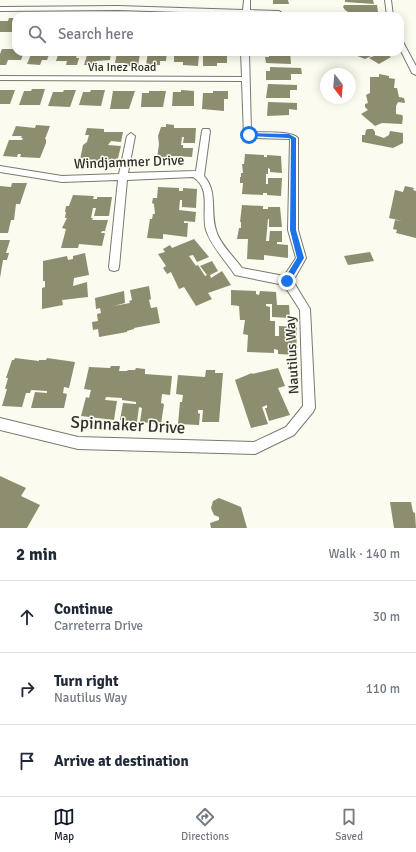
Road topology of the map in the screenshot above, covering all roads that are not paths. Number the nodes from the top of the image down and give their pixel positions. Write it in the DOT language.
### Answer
graph roads {
  1 [pos="37,0"];
  2 [pos="247,0"];
  3 [pos="388,0"];
  4 [pos="34,8"];
  5 [pos="0,9"];
  6 [pos="203,12"];
  7 [pos="246,12"];
  8 [pos="390,12"];
  9 [pos="404,50"];
  10 [pos="245,56"];
  11 [pos="416,73"];
  12 [pos="0,78"];
  13 [pos="245,79"];
  14 [pos="206,131"];
  15 [pos="131,136"];
  16 [pos="0,169"];
  17 [pos="123,176"];
  18 [pos="200,176"];
  19 [pos="114,267"];
  20 [pos="287,281"];
  21 [pos="0,424"];
  22 [pos="255,448"];
  1 -- 4 [label="street"];
  2 -- 7 [label="street"];
  3 -- 8 [label="street"];
  4 -- 5 [label="street"];
  4 -- 6 [label="street"];
  9 -- 11 [label="street"];
  10 -- 13 [label="street"];
  12 -- 13 [label="street, Via Inez Road"];
  13 -- 20 [label="street"];
  14 -- 18 [label="street"];
  15 -- 17 [label="street"];
  16 -- 17 [label="street, Windjammer Drive"];
  17 -- 18 [label="street, Windjammer Drive"];
  17 -- 19 [label="street"];
  18 -- 20 [label="street, Windjammer Drive"];
  20 -- 22 [label="street, Nautilus Way"];
  21 -- 22 [label="street, Spinnaker Drive"];
}
